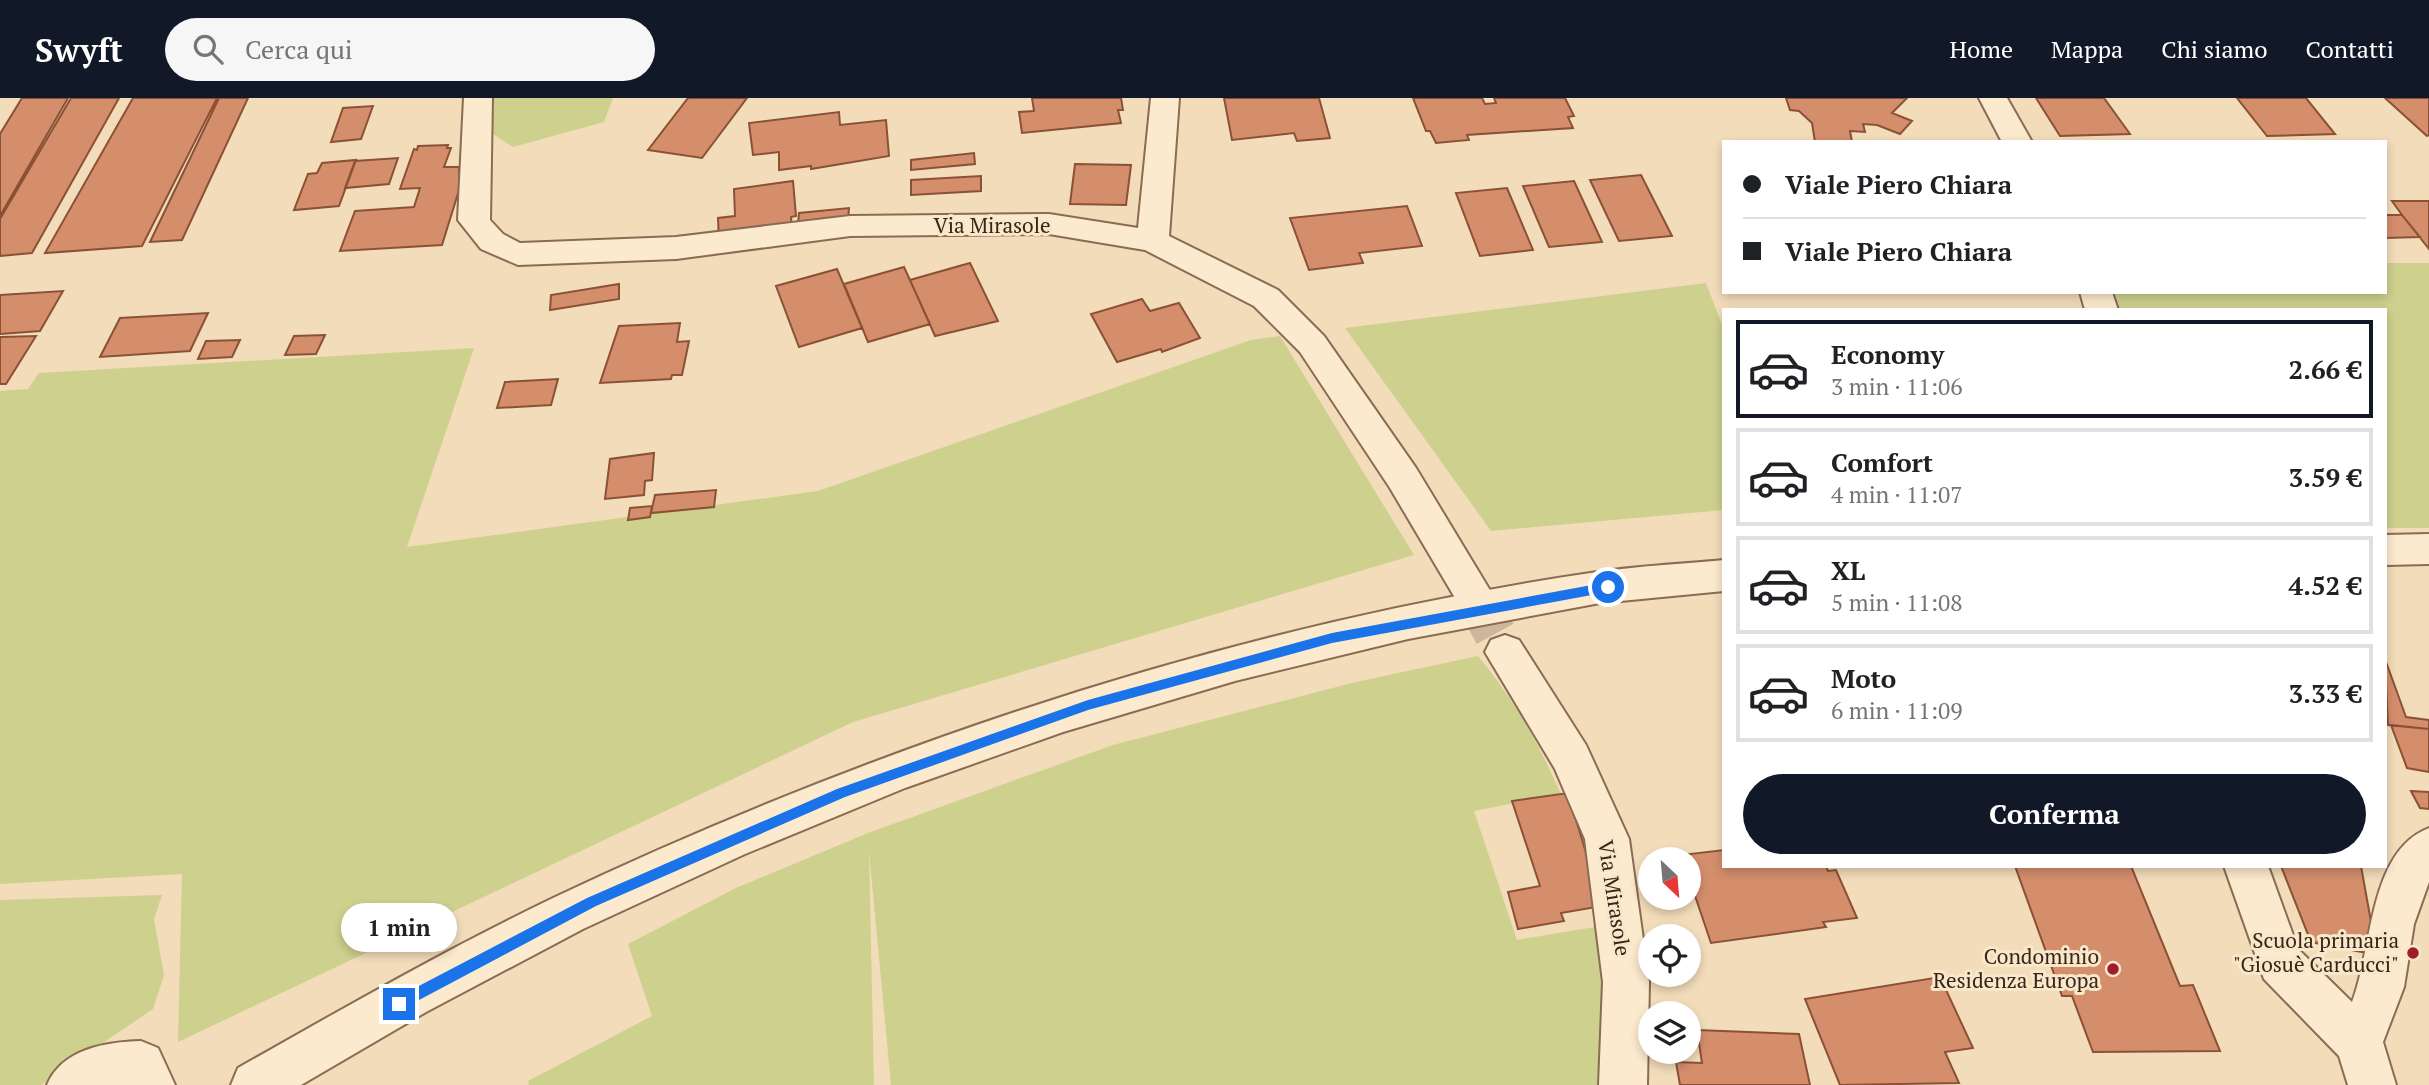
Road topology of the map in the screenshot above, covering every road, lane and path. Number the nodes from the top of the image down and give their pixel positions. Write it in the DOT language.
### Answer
graph roads {
  1 [pos="478,98"];
  2 [pos="1165,98"];
  3 [pos="1993,98"];
  4 [pos="2016,140"];
  5 [pos="1153,241"];
  6 [pos="2387,550"];
  7 [pos="2429,550"];
  8 [pos="1722,575"];
  9 [pos="1475,597"];
  10 [pos="1505,652"];
  11 [pos="2429,848"];
  12 [pos="2247,868"];
  13 [pos="2365,1064"];
  14 [pos="71,1085"];
  15 [pos="151,1085"];
  16 [pos="256,1085"];
  17 [pos="1623,1085"];
  1 -- 5 [label="street, Via Mirasole"];
  2 -- 5 [label="street"];
  3 -- 4 [label="street"];
  5 -- 9 [label="street, Via Mirasole"];
  6 -- 7 [label="street"];
  8 -- 16 [label="street"];
  10 -- 17 [label="street, Via Mirasole"];
  11 -- 13 [label="street"];
  12 -- 13 [label="street"];
  14 -- 15 [label="street"];
}
